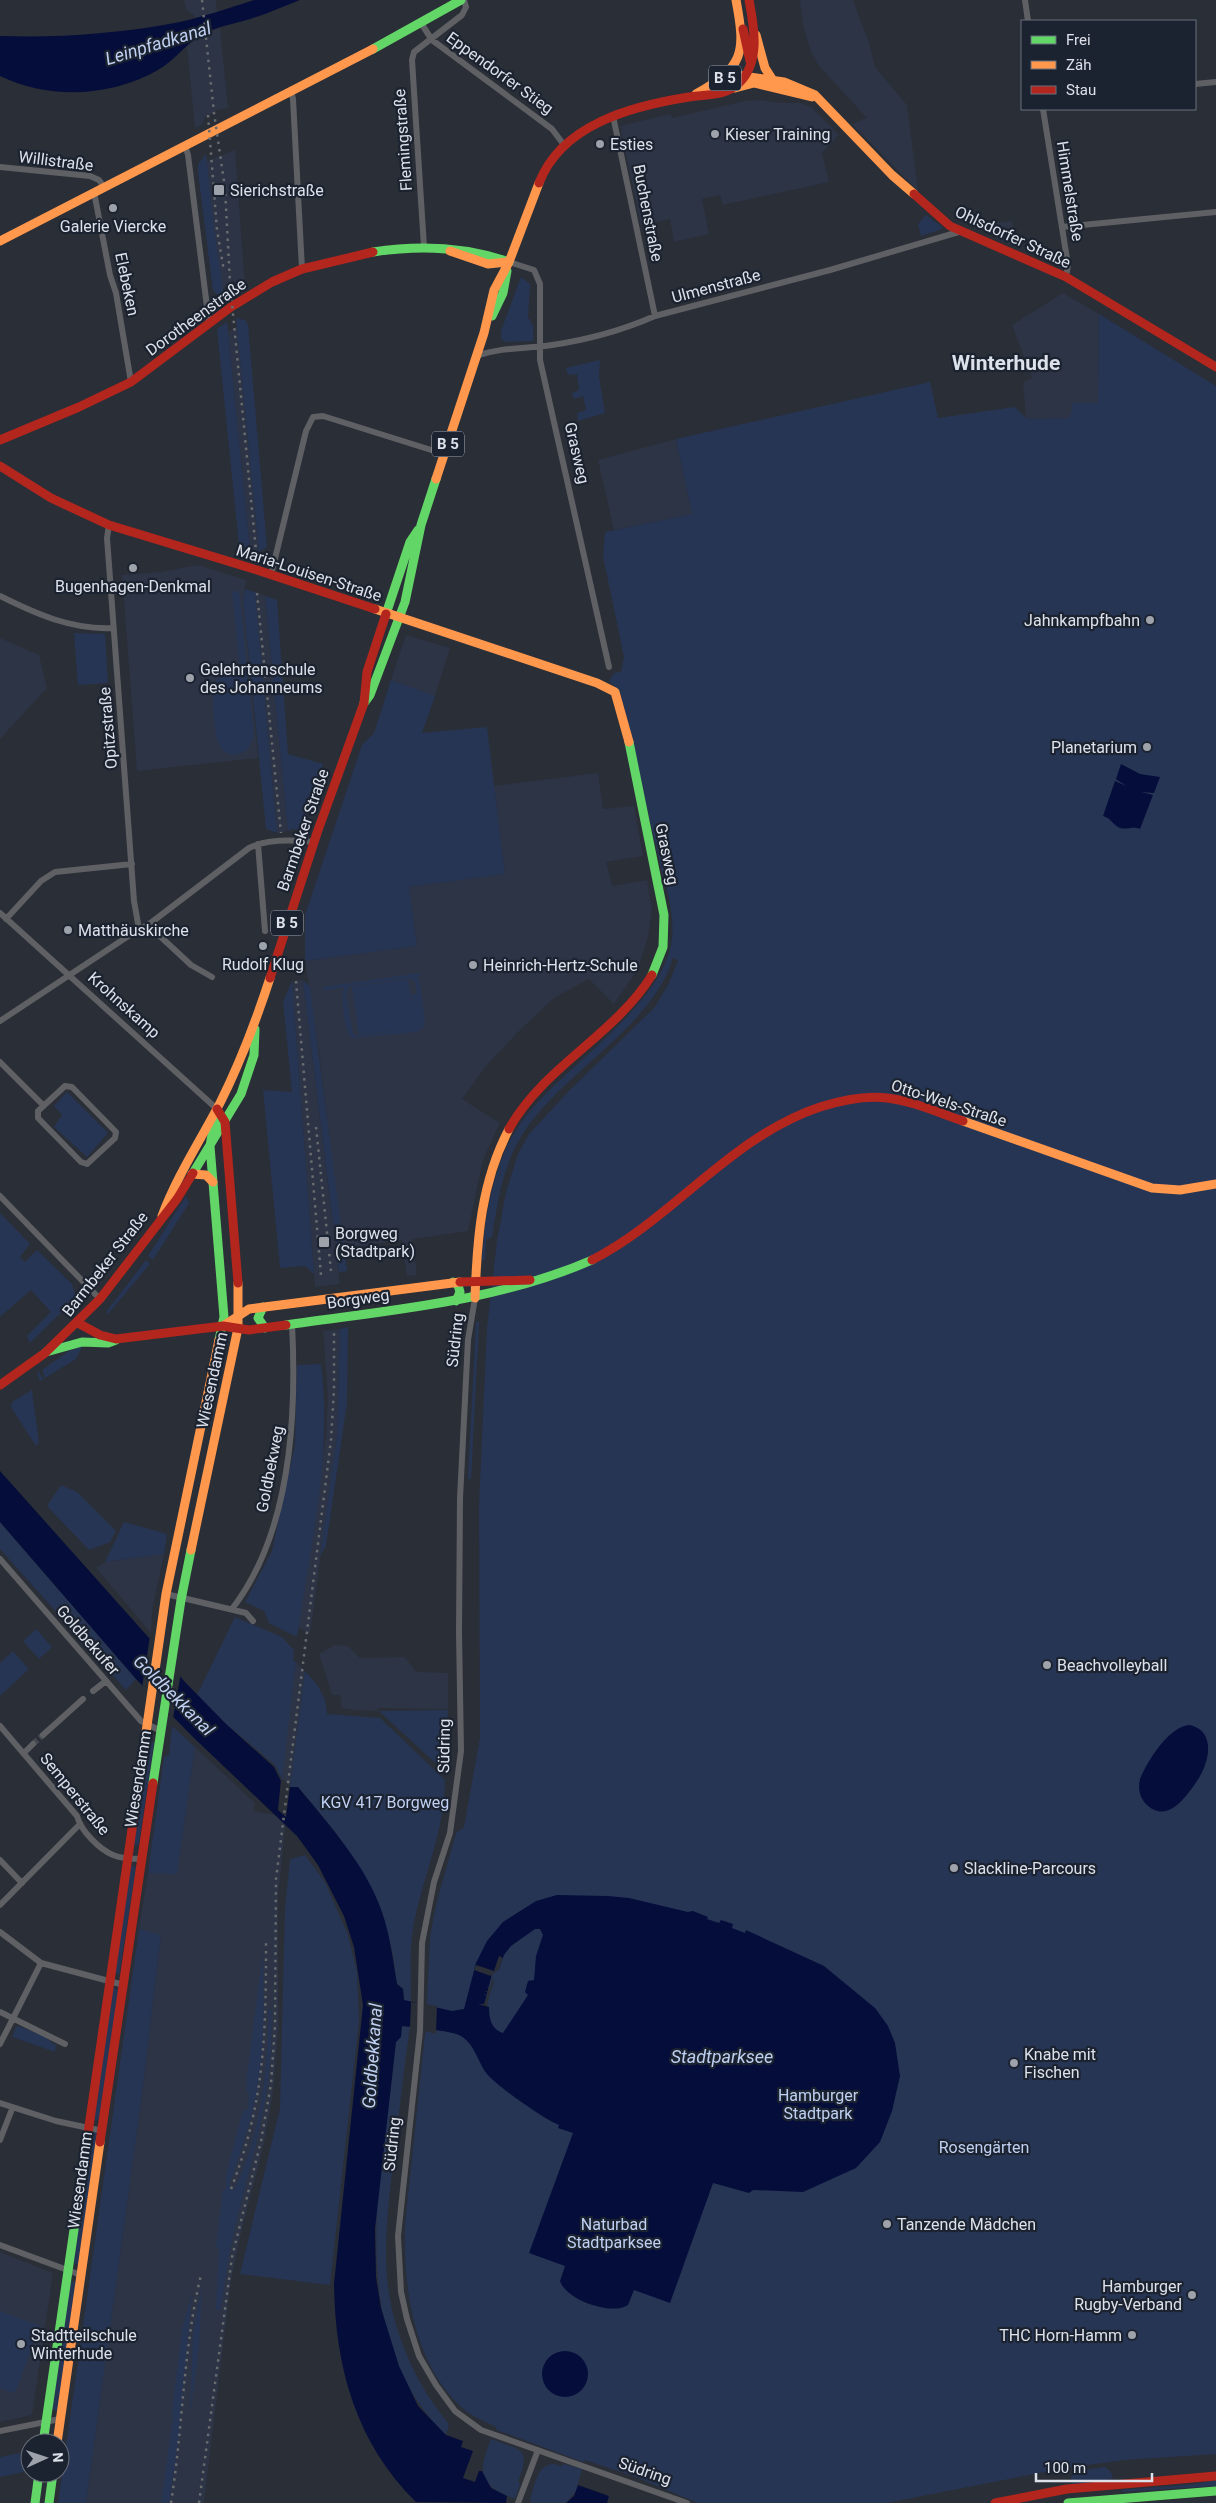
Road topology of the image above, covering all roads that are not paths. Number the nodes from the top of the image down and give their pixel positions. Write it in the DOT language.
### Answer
graph roads {
  1 [pos="462,0"];
  2 [pos="736,0"];
  3 [pos="749,0"];
  4 [pos="1025,0"];
  5 [pos="738,12"];
  6 [pos="1028,20"];
  7 [pos="421,23"];
  8 [pos="755,34"];
  9 [pos="432,40"];
  10 [pos="750,65"];
  11 [pos="729,74"];
  12 [pos="745,75"];
  13 [pos="756,78"];
  14 [pos="769,82"];
  15 [pos="1216,82"];
  16 [pos="1196,84"];
  17 [pos="733,88"];
  18 [pos="291,91"];
  19 [pos="691,97"];
  20 [pos="1042,110"];
  21 [pos="613,116"];
  22 [pos="185,145"];
  23 [pos="564,145"];
  24 [pos="0,167"];
  25 [pos="104,187"];
  26 [pos="94,192"];
  27 [pos="1216,212"];
  28 [pos="1062,227"];
  29 [pos="962,231"];
  30 [pos="0,241"];
  31 [pos="424,247"];
  32 [pos="509,262"];
  33 [pos="302,269"];
  34 [pos="1066,277"];
  35 [pos="655,316"];
  36 [pos="209,323"];
  37 [pos="539,347"];
  38 [pos="476,356"];
  39 [pos="1216,367"];
  40 [pos="131,382"];
  41 [pos="0,440"];
  42 [pos="444,454"];
  43 [pos="0,466"];
  44 [pos="109,525"];
  45 [pos="420,527"];
  46 [pos="271,576"];
  47 [pos="0,596"];
  48 [pos="387,615"];
  49 [pos="399,618"];
  50 [pos="113,628"];
  51 [pos="609,667"];
  52 [pos="615,692"];
  53 [pos="364,702"];
  54 [pos="314,842"];
  55 [pos="258,844"];
  56 [pos="132,864"];
  57 [pos="0,913"];
  58 [pos="6,918"];
  59 [pos="148,925"];
  60 [pos="139,929"];
  61 [pos="265,931"];
  62 [pos="665,936"];
  63 [pos="70,975"];
  64 [pos="212,977"];
  65 [pos="0,1021"];
  66 [pos="255,1026"];
  67 [pos="0,1062"];
  68 [pos="44,1105"];
  69 [pos="216,1110"];
  70 [pos="225,1122"];
  71 [pos="210,1146"];
  72 [pos="192,1174"];
  73 [pos="213,1182"];
  74 [pos="1216,1184"];
  75 [pos="0,1196"];
  76 [pos="162,1216"];
  77 [pos="475,1280"];
  78 [pos="537,1280"];
  79 [pos="453,1282"];
  80 [pos="474,1298"];
  81 [pos="100,1299"];
  82 [pos="456,1301"];
  83 [pos="263,1307"];
  84 [pos="239,1314"];
  85 [pos="78,1323"];
  86 [pos="292,1324"];
  87 [pos="222,1326"];
  88 [pos="238,1328"];
  89 [pos="264,1328"];
  90 [pos="116,1339"];
  91 [pos="45,1353"];
  92 [pos="0,1385"];
  93 [pos="0,1559"];
  94 [pos="166,1594"];
  95 [pos="181,1600"];
  96 [pos="232,1609"];
  97 [pos="253,1621"];
  98 [pos="106,1681"];
  99 [pos="93,1691"];
  100 [pos="83,1699"];
  101 [pos="0,1726"];
  102 [pos="148,1726"];
  103 [pos="160,1731"];
  104 [pos="43,1735"];
  105 [pos="33,1744"];
  106 [pos="24,1753"];
  107 [pos="79,1825"];
  108 [pos="128,1858"];
  109 [pos="141,1859"];
  110 [pos="0,1860"];
  111 [pos="22,1883"];
  112 [pos="0,1905"];
  113 [pos="0,1932"];
  114 [pos="42,1963"];
  115 [pos="110,1982"];
  116 [pos="124,1985"];
  117 [pos="0,2012"];
  118 [pos="12,2020"];
  119 [pos="0,2044"];
  120 [pos="65,2044"];
  121 [pos="0,2103"];
  122 [pos="12,2109"];
  123 [pos="89,2128"];
  124 [pos="103,2131"];
  125 [pos="0,2140"];
  126 [pos="0,2245"];
  127 [pos="68,2270"];
  128 [pos="81,2275"];
  129 [pos="60,2418"];
  130 [pos="46,2422"];
  131 [pos="0,2430"];
  132 [pos="44,2433"];
  133 [pos="58,2433"];
  134 [pos="538,2450"];
  135 [pos="1216,2476"];
  136 [pos="38,2483"];
  137 [pos="51,2483"];
  138 [pos="1096,2486"];
  139 [pos="1216,2491"];
  140 [pos="1097,2501"];
  141 [pos="35,2503"];
  142 [pos="49,2503"];
  143 [pos="518,2503"];
  144 [pos="687,2503"];
  145 [pos="995,2503"];
  146 [pos="1068,2503"];
  1 -- 7 [label="street"];
  1 -- 9 [label="street"];
  2 -- 5 [label="street, B 5"];
  3 -- 8 [label="street, B 5"];
  4 -- 6 [label="street"];
  5 -- 10 [label="street"];
  5 -- 11 [label="street, B 5"];
  7 -- 9 [label="street, Eppendorfer Stieg"];
  7 -- 18 [label="street"];
  8 -- 10 [label="street, B 5"];
  8 -- 14 [label="street"];
  9 -- 23 [label="street, Eppendorfer Stieg"];
  9 -- 31 [label="street, Flemingstraße"];
  10 -- 12 [label="street, B 5"];
  10 -- 13 [label="street"];
  11 -- 12 [label="street"];
  11 -- 19 [label="street, B 5"];
  12 -- 13 [label="street"];
  12 -- 17 [label="street, B 5"];
  13 -- 14 [label="street"];
  14 -- 17 [label="street"];
  14 -- 29 [label="street, Ohlsdorfer Straße"];
  15 -- 16 [label="street"];
  17 -- 19 [label="street, B 5"];
  18 -- 22 [label="street"];
  18 -- 33 [label="street"];
  19 -- 21 [label="street, Barmbeker Straße / B 5"];
  20 -- 28 [label="street, Himmelstraße"];
  21 -- 23 [label="street, Barmbeker Straße / B 5"];
  21 -- 35 [label="street, Buchenstraße"];
  22 -- 25 [label="street"];
  22 -- 36 [label="street"];
  23 -- 32 [label="street, Barmbeker Straße / B 5"];
  24 -- 25 [label="street, Willistraße"];
  25 -- 26 [label="street"];
  26 -- 30 [label="street"];
  26 -- 40 [label="street, Elebeken"];
  27 -- 28 [label="street"];
  28 -- 34 [label="street, Himmelstraße"];
  29 -- 34 [label="street, Ohlsdorfer Straße"];
  29 -- 35 [label="street, Ulmenstraße"];
  31 -- 32 [label="street, Dorotheenstraße"];
  31 -- 33 [label="street, Dorotheenstraße"];
  32 -- 37 [label="street, Grasweg"];
  32 -- 38 [label="street, Barmbeker Straße / B 5"];
  33 -- 36 [label="street, Dorotheenstraße"];
  34 -- 39 [label="street, Ohlsdorfer Straße"];
  35 -- 37 [label="street, Ulmenstraße"];
  36 -- 40 [label="street, Dorotheenstraße"];
  37 -- 38 [label="street, Ulmenstraße"];
  37 -- 51 [label="street, Grasweg"];
  38 -- 42 [label="street, Barmbeker Straße / B 5"];
  40 -- 41 [label="street, Dorotheenstraße"];
  42 -- 45 [label="street, Barmbeker Straße / B 5"];
  42 -- 46 [label="street"];
  43 -- 44 [label="street, Maria-Louisen-Straße"];
  44 -- 46 [label="street, Maria-Louisen-Straße"];
  44 -- 50 [label="street, Opitzstraße"];
  45 -- 48 [label="street, Barmbeker Straße / B 5"];
  45 -- 49 [label="street, Barmbeker Straße / B 5"];
  46 -- 48 [label="street, Maria-Louisen-Straße"];
  47 -- 50 [label="street"];
  48 -- 49 [label="street, Maria-Louisen-Straße"];
  48 -- 53 [label="street, Barmbeker Straße / B 5"];
  49 -- 52 [label="street, Maria-Louisen-Straße"];
  49 -- 53 [label="street, Barmbeker Straße / B 5"];
  50 -- 56 [label="street, Opitzstraße"];
  52 -- 62 [label="street, Grasweg"];
  53 -- 54 [label="street, Barmbeker Straße / B 5"];
  54 -- 55 [label="street"];
  54 -- 66 [label="street, Barmbeker Straße / B 5"];
  55 -- 59 [label="street"];
  55 -- 61 [label="street"];
  56 -- 58 [label="street"];
  56 -- 60 [label="street, Opitzstraße"];
  57 -- 58 [label="street, Krohnskamp"];
  58 -- 63 [label="street, Krohnskamp"];
  59 -- 60 [label="street"];
  59 -- 64 [label="street"];
  60 -- 63 [label="street"];
  62 -- 77 [label="street, Südring"];
  63 -- 65 [label="street"];
  63 -- 69 [label="street, Krohnskamp"];
  66 -- 69 [label="street, Barmbeker Straße / B 5"];
  66 -- 70 [label="street, Barmbeker Straße / B 5"];
  67 -- 68 [label="street"];
  68 -- 68 [label="street"];
  69 -- 70 [label="street, Krohnskamp"];
  69 -- 71 [label="street"];
  69 -- 76 [label="street, Barmbeker Straße / B 5"];
  70 -- 71 [label="street, Barmbeker Straße / B 5"];
  70 -- 84 [label="street, Wiesendamm"];
  71 -- 72 [label="street, Barmbeker Straße / B 5"];
  71 -- 73 [label="street, Wiesendamm"];
  72 -- 73 [label="street"];
  72 -- 76 [label="street, Barmbeker Straße / B 5"];
  73 -- 87 [label="street, Wiesendamm"];
  74 -- 78 [label="street, Otto-Wels-Straße"];
  75 -- 81 [label="street"];
  76 -- 81 [label="street, Barmbeker Straße / B 5"];
  77 -- 78 [label="street, Otto-Wels-Straße"];
  77 -- 79 [label="street, Borgweg"];
  77 -- 80 [label="street, Südring"];
  78 -- 80 [label="street, Otto-Wels-Straße"];
  79 -- 82 [label="street"];
  79 -- 83 [label="street, Borgweg"];
  80 -- 82 [label="street, Borgweg"];
  80 -- 134 [label="street, Südring"];
  81 -- 85 [label="street, Barmbeker Straße / B 5"];
  82 -- 86 [label="street, Borgweg"];
  83 -- 84 [label="street, Borgweg"];
  83 -- 89 [label="street"];
  84 -- 87 [label="street, Borgweg"];
  84 -- 88 [label="street, Wiesendamm"];
  85 -- 90 [label="street, Borgweg"];
  85 -- 91 [label="street, Barmbeker Straße / B 5"];
  86 -- 89 [label="street, Borgweg"];
  86 -- 96 [label="street, Goldbekweg"];
  87 -- 88 [label="street, Borgweg"];
  87 -- 90 [label="street, Borgweg"];
  87 -- 94 [label="street, Wiesendamm"];
  88 -- 89 [label="street, Borgweg"];
  88 -- 95 [label="street, Wiesendamm"];
  90 -- 91 [label="street, Borgweg"];
  91 -- 92 [label="street, Barmbeker Straße / B 5"];
  93 -- 98 [label="street, Goldbekufer"];
  94 -- 95 [label="street"];
  94 -- 102 [label="street, Wiesendamm"];
  95 -- 96 [label="street"];
  95 -- 103 [label="street, Wiesendamm"];
  96 -- 97 [label="street"];
  98 -- 99 [label="street"];
  98 -- 102 [label="street, Goldbekufer"];
  100 -- 104 [label="street"];
  101 -- 106 [label="street, Semperstraße"];
  102 -- 103 [label="street, Goldbekufer"];
  102 -- 108 [label="street, Wiesendamm"];
  103 -- 109 [label="street, Wiesendamm"];
  105 -- 106 [label="street"];
  106 -- 107 [label="street, Semperstraße"];
  107 -- 108 [label="street, Semperstraße"];
  107 -- 111 [label="street"];
  108 -- 109 [label="street, Semperstraße"];
  108 -- 115 [label="street, Wiesendamm"];
  109 -- 116 [label="street, Wiesendamm"];
  110 -- 111 [label="street"];
  111 -- 112 [label="street"];
  113 -- 114 [label="street"];
  114 -- 115 [label="street"];
  114 -- 118 [label="street"];
  115 -- 116 [label="street"];
  115 -- 123 [label="street, Wiesendamm"];
  116 -- 124 [label="street, Wiesendamm"];
  117 -- 118 [label="street"];
  118 -- 119 [label="street"];
  118 -- 120 [label="street"];
  121 -- 122 [label="street"];
  122 -- 123 [label="street"];
  122 -- 125 [label="street"];
  123 -- 124 [label="street"];
  123 -- 127 [label="street, Wiesendamm"];
  124 -- 128 [label="street, Wiesendamm"];
  126 -- 127 [label="street"];
  127 -- 128 [label="street"];
  127 -- 130 [label="street, Wiesendamm"];
  128 -- 129 [label="street, Wiesendamm"];
  129 -- 130 [label="street"];
  129 -- 133 [label="street, Wiesendamm"];
  130 -- 131 [label="street"];
  130 -- 132 [label="street, Wiesendamm"];
  134 -- 143 [label="street"];
  134 -- 144 [label="street, Südring"];
  135 -- 138 [label="street"];
  136 -- 141 [label="street"];
  137 -- 142 [label="street"];
  138 -- 140 [label="street"];
  138 -- 145 [label="street"];
  139 -- 140 [label="street"];
  140 -- 146 [label="street"];
}
